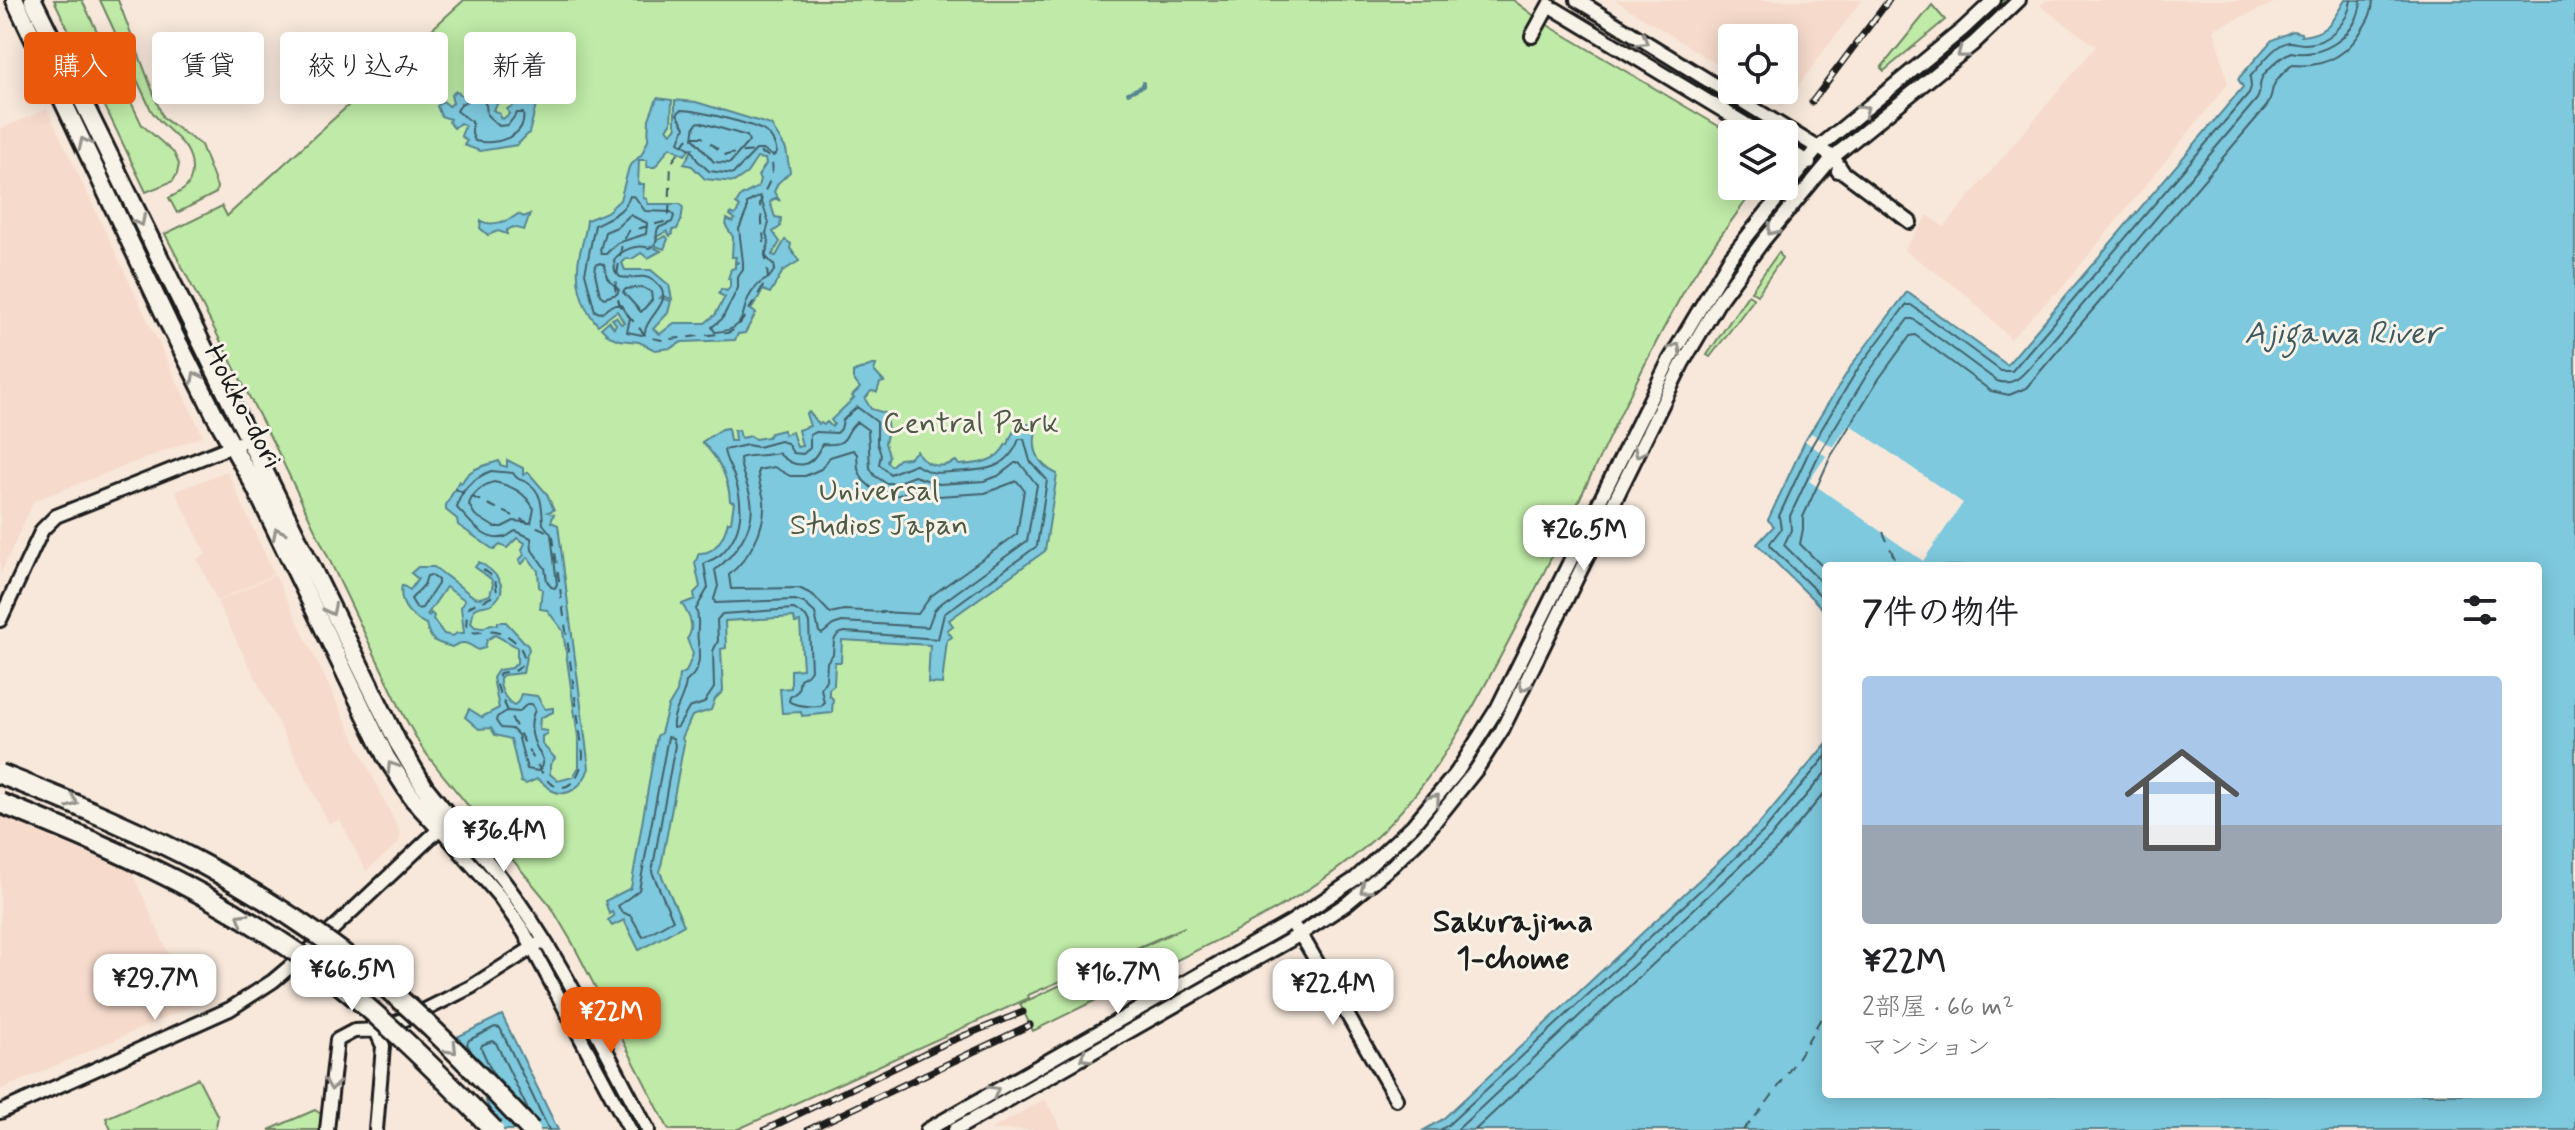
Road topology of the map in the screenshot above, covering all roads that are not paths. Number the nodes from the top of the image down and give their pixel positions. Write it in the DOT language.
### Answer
graph roads {
  1 [pos="15,0"];
  2 [pos="33,0"];
  3 [pos="1577,0"];
  4 [pos="1994,0"];
  5 [pos="2019,0"];
  6 [pos="1532,36"];
  7 [pos="1739,120"];
  8 [pos="1818,148"];
  9 [pos="1798,156"];
  10 [pos="1833,157"];
  11 [pos="1805,161"];
  12 [pos="1821,170"];
  13 [pos="1843,172"];
  14 [pos="1910,222"];
  15 [pos="249,439"];
  16 [pos="233,446"];
  17 [pos="0,620"];
  18 [pos="0,774"];
  19 [pos="0,803"];
  20 [pos="445,824"];
  21 [pos="1291,922"];
  22 [pos="1299,935"];
  23 [pos="546,940"];
  24 [pos="318,943"];
  25 [pos="532,946"];
  26 [pos="378,1030"];
  27 [pos="1396,1099"];
  28 [pos="0,1112"];
  29 [pos="327,1130"];
  30 [pos="376,1130"];
  31 [pos="494,1130"];
  32 [pos="531,1130"];
  33 [pos="630,1130"];
  34 [pos="648,1130"];
  35 [pos="927,1130"];
  36 [pos="955,1130"];
  16 -- 1 [label="main road, Hokko-dori, one-way"];
  2 -- 15 [label="main road, Hokko-dori, one-way"];
  3 -- 8 [label="street, one-way"];
  8 -- 4 [label="street, one-way"];
  5 -- 10 [label="street, one-way"];
  6 -- 7 [label="street"];
  8 -- 10 [label="street"];
  8 -- 11 [label="street"];
  9 -- 11 [label="street"];
  10 -- 12 [label="street"];
  10 -- 13 [label="street"];
  11 -- 12 [label="street"];
  21 -- 11 [label="street, one-way"];
  12 -- 13 [label="street"];
  12 -- 22 [label="street, one-way"];
  13 -- 14 [label="street"];
  15 -- 16 [label="street"];
  15 -- 20 [label="main road, Hokko-dori, one-way"];
  16 -- 17 [label="street"];
  20 -- 16 [label="main road, Hokko-dori, one-way"];
  18 -- 32 [label="highway, one-way, bridge"];
  31 -- 19 [label="highway, one-way, bridge"];
  20 -- 23 [label="street"];
  20 -- 24 [label="street"];
  20 -- 25 [label="street"];
  21 -- 22 [label="street"];
  35 -- 21 [label="street, one-way"];
  22 -- 27 [label="street"];
  22 -- 36 [label="street, one-way"];
  23 -- 25 [label="street"];
  23 -- 34 [label="street"];
  24 -- 26 [label="street"];
  24 -- 28 [label="street"];
  25 -- 26 [label="street"];
  25 -- 33 [label="street"];
  26 -- 29 [label="street, one-way"];
  26 -- 30 [label="street"];
}
